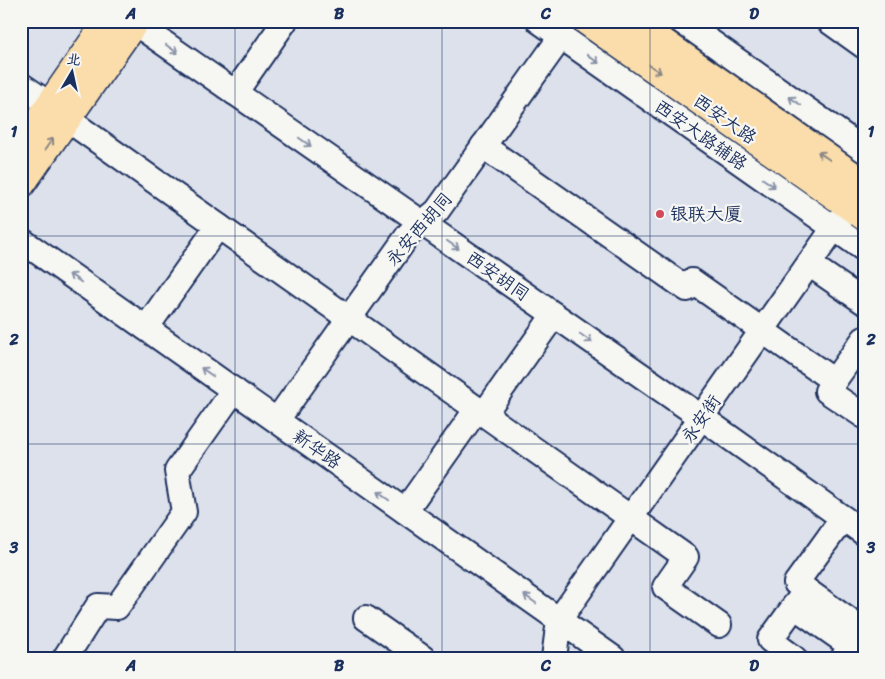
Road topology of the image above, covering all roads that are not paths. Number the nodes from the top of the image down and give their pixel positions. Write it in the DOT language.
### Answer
graph roads {
  1 [pos="286,21"];
  2 [pos="539,21"];
  3 [pos="587,21"];
  4 [pos="632,21"];
  5 [pos="681,21"];
  6 [pos="829,21"];
  7 [pos="128,22"];
  8 [pos="561,37"];
  9 [pos="864,46"];
  10 [pos="21,85"];
  11 [pos="235,93"];
  12 [pos="58,112"];
  13 [pos="484,146"];
  14 [pos="21,147"];
  15 [pos="864,150"];
  16 [pos="21,184"];
  17 [pos="860,198"];
  18 [pos="422,224"];
  19 [pos="218,226"];
  20 [pos="834,228"];
  21 [pos="21,240"];
  22 [pos="864,249"];
  23 [pos="809,264"];
  24 [pos="864,302"];
  25 [pos="554,315"];
  26 [pos="349,318"];
  27 [pos="146,328"];
  28 [pos="762,331"];
  29 [pos="864,339"];
  30 [pos="834,381"];
  31 [pos="234,390"];
  32 [pos="481,412"];
  33 [pos="864,416"];
  34 [pos="701,418"];
  35 [pos="277,420"];
  36 [pos="405,511"];
  37 [pos="631,518"];
  38 [pos="842,518"];
  39 [pos="864,533"];
  40 [pos="800,598"];
  41 [pos="366,618"];
  42 [pos="559,620"];
  43 [pos="719,625"];
  44 [pos="847,652"];
  45 [pos="65,658"];
  46 [pos="423,658"];
  47 [pos="554,658"];
  48 [pos="613,658"];
  49 [pos="794,658"];
  1 -- 11 [label="street"];
  2 -- 8 [label="street, 西安大路辅路"];
  3 -- 17 [label="main road, 西安大路, one-way"];
  17 -- 4 [label="main road, 西安大路, one-way"];
  15 -- 5 [label="street, one-way"];
  6 -- 9 [label="street"];
  7 -- 11 [label="street, 西安胡同, one-way"];
  7 -- 12 [label="main road"];
  8 -- 13 [label="street, 永安西胡同"];
  8 -- 20 [label="street, 西安大路辅路, one-way"];
  10 -- 12 [label="street"];
  11 -- 18 [label="street, 西安胡同, one-way"];
  12 -- 14 [label="main road"];
  16 -- 12 [label="main road, one-way"];
  12 -- 19 [label="street"];
  13 -- 18 [label="street, 永安西胡同"];
  13 -- 28 [label="street"];
  17 -- 20 [label="street, 永安街"];
  18 -- 25 [label="street, 西安胡同, one-way"];
  18 -- 26 [label="street, 永安西胡同"];
  19 -- 26 [label="street"];
  19 -- 27 [label="street"];
  20 -- 22 [label="street, 西安大路辅路"];
  20 -- 23 [label="street, 永安街"];
  27 -- 21 [label="street, 新华路, one-way"];
  23 -- 24 [label="street"];
  23 -- 28 [label="street, 永安街"];
  25 -- 32 [label="street"];
  25 -- 34 [label="street, 西安胡同, one-way"];
  26 -- 32 [label="street"];
  26 -- 35 [label="street, 永安西胡同"];
  31 -- 27 [label="street, 新华路, one-way"];
  28 -- 30 [label="street"];
  28 -- 34 [label="street, 永安街"];
  29 -- 30 [label="street"];
  30 -- 33 [label="street"];
  31 -- 35 [label="street, 新华路"];
  31 -- 45 [label="street"];
  32 -- 36 [label="street"];
  32 -- 37 [label="street"];
  34 -- 37 [label="street, 永安街"];
  34 -- 38 [label="street, 西安胡同"];
  36 -- 35 [label="street, 新华路, one-way"];
  42 -- 36 [label="street, 新华路, one-way"];
  37 -- 42 [label="street, 永安街"];
  37 -- 43 [label="street"];
  38 -- 39 [label="street, 西安胡同"];
  38 -- 40 [label="street"];
  40 -- 44 [label="street"];
  40 -- 49 [label="street"];
  41 -- 46 [label="street"];
  42 -- 47 [label="street, 永安街"];
  42 -- 48 [label="street, 新华路"];
}
